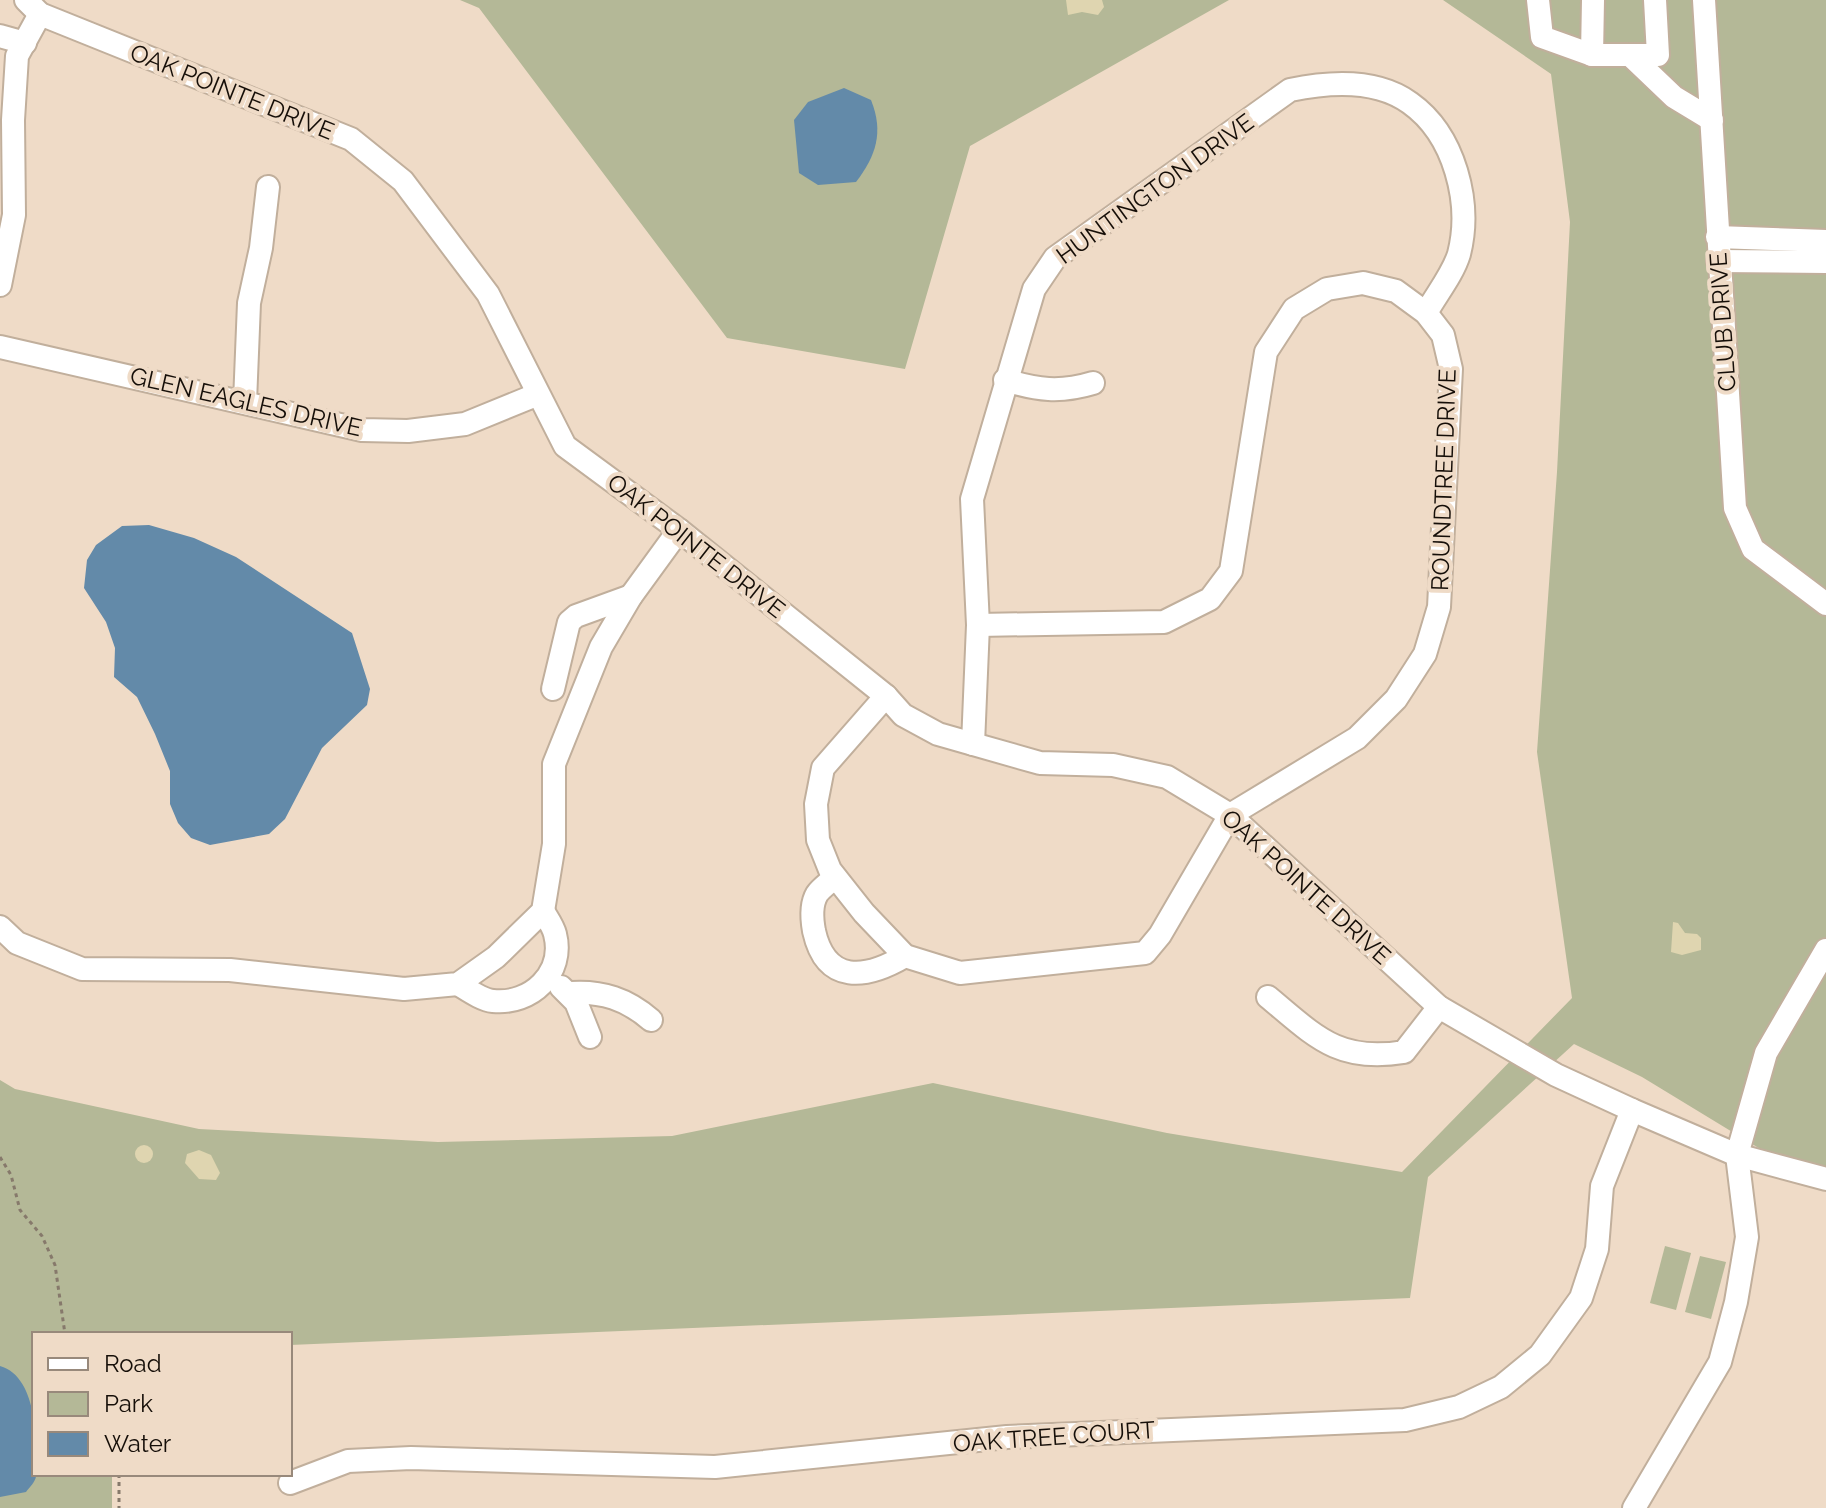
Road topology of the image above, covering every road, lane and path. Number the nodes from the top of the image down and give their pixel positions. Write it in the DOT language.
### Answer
graph roads {
  1 [pos="1538,0"];
  2 [pos="1593,0"];
  3 [pos="1655,0"];
  4 [pos="1704,0"];
  5 [pos="33,7"];
  6 [pos="0,36"];
  7 [pos="25,43"];
  8 [pos="1592,55"];
  9 [pos="1630,55"];
  10 [pos="1712,120"];
  11 [pos="268,187"];
  12 [pos="1717,237"];
  13 [pos="1826,241"];
  14 [pos="1718,261"];
  15 [pos="1826,262"];
  16 [pos="0,285"];
  17 [pos="1426,313"];
  18 [pos="0,347"];
  19 [pos="1005,380"];
  20 [pos="1093,383"];
  21 [pos="536,395"];
  22 [pos="245,402"];
  23 [pos="679,530"];
  24 [pos="631,596"];
  25 [pos="1826,604"];
  26 [pos="978,625"];
  27 [pos="553,689"];
  28 [pos="886,696"];
  29 [pos="973,744"];
  30 [pos="1230,815"];
  31 [pos="835,877"];
  32 [pos="543,911"];
  33 [pos="0,927"];
  34 [pos="1826,950"];
  35 [pos="905,956"];
  36 [pos="547,978"];
  37 [pos="458,984"];
  38 [pos="571,993"];
  39 [pos="1268,997"];
  40 [pos="1439,1007"];
  41 [pos="651,1020"];
  42 [pos="590,1037"];
  43 [pos="1632,1110"];
  44 [pos="1737,1155"];
  45 [pos="0,1157"];
  46 [pos="1826,1179"];
  47 [pos="65,1332"];
  48 [pos="119,1476"];
  49 [pos="290,1483"];
  50 [pos="119,1508"];
  51 [pos="1634,1508"];
  1 -- 8 [label="street"];
  2 -- 8 [label="street"];
  3 -- 9 [label="street"];
  4 -- 10 [label="street, CLUB DRIVE"];
  5 -- 7 [label="street"];
  5 -- 21 [label="street, OAK POINTE DRIVE"];
  6 -- 7 [label="street"];
  7 -- 16 [label="street"];
  8 -- 9 [label="street"];
  9 -- 10 [label="street"];
  10 -- 12 [label="street, CLUB DRIVE"];
  11 -- 22 [label="street"];
  12 -- 13 [label="street"];
  12 -- 14 [label="street, CLUB DRIVE"];
  14 -- 15 [label="street"];
  14 -- 25 [label="street, CLUB DRIVE"];
  17 -- 19 [label="street, HUNTINGTON DRIVE"];
  17 -- 26 [label="street, ROUNDTREE DRIVE"];
  17 -- 30 [label="street, ROUNDTREE DRIVE"];
  18 -- 22 [label="street, GLEN EAGLES DRIVE"];
  19 -- 20 [label="street"];
  19 -- 26 [label="street, HUNTINGTON DRIVE"];
  21 -- 22 [label="street, GLEN EAGLES DRIVE"];
  21 -- 23 [label="street, OAK POINTE DRIVE"];
  23 -- 24 [label="street"];
  23 -- 28 [label="street, OAK POINTE DRIVE"];
  24 -- 27 [label="street"];
  24 -- 32 [label="street"];
  26 -- 29 [label="street, HUNTINGTON DRIVE"];
  28 -- 29 [label="street, OAK POINTE DRIVE"];
  28 -- 31 [label="street"];
  29 -- 30 [label="street, OAK POINTE DRIVE"];
  30 -- 35 [label="street"];
  30 -- 40 [label="street, OAK POINTE DRIVE"];
  31 -- 35 [label="street"];
  31 -- 35 [label="street"];
  32 -- 36 [label="street"];
  32 -- 37 [label="street"];
  33 -- 37 [label="street"];
  34 -- 44 [label="street"];
  36 -- 37 [label="street"];
  36 -- 38 [label="street"];
  38 -- 41 [label="street"];
  38 -- 42 [label="street"];
  39 -- 40 [label="street"];
  40 -- 43 [label="street, OAK POINTE DRIVE"];
  43 -- 44 [label="street, OAK POINTE DRIVE"];
  43 -- 49 [label="street, OAK TREE COURT"];
  44 -- 46 [label="street, OAK POINTE DRIVE"];
  44 -- 51 [label="street"];
  45 -- 47 [label="path"];
  48 -- 50 [label="path"];
}
